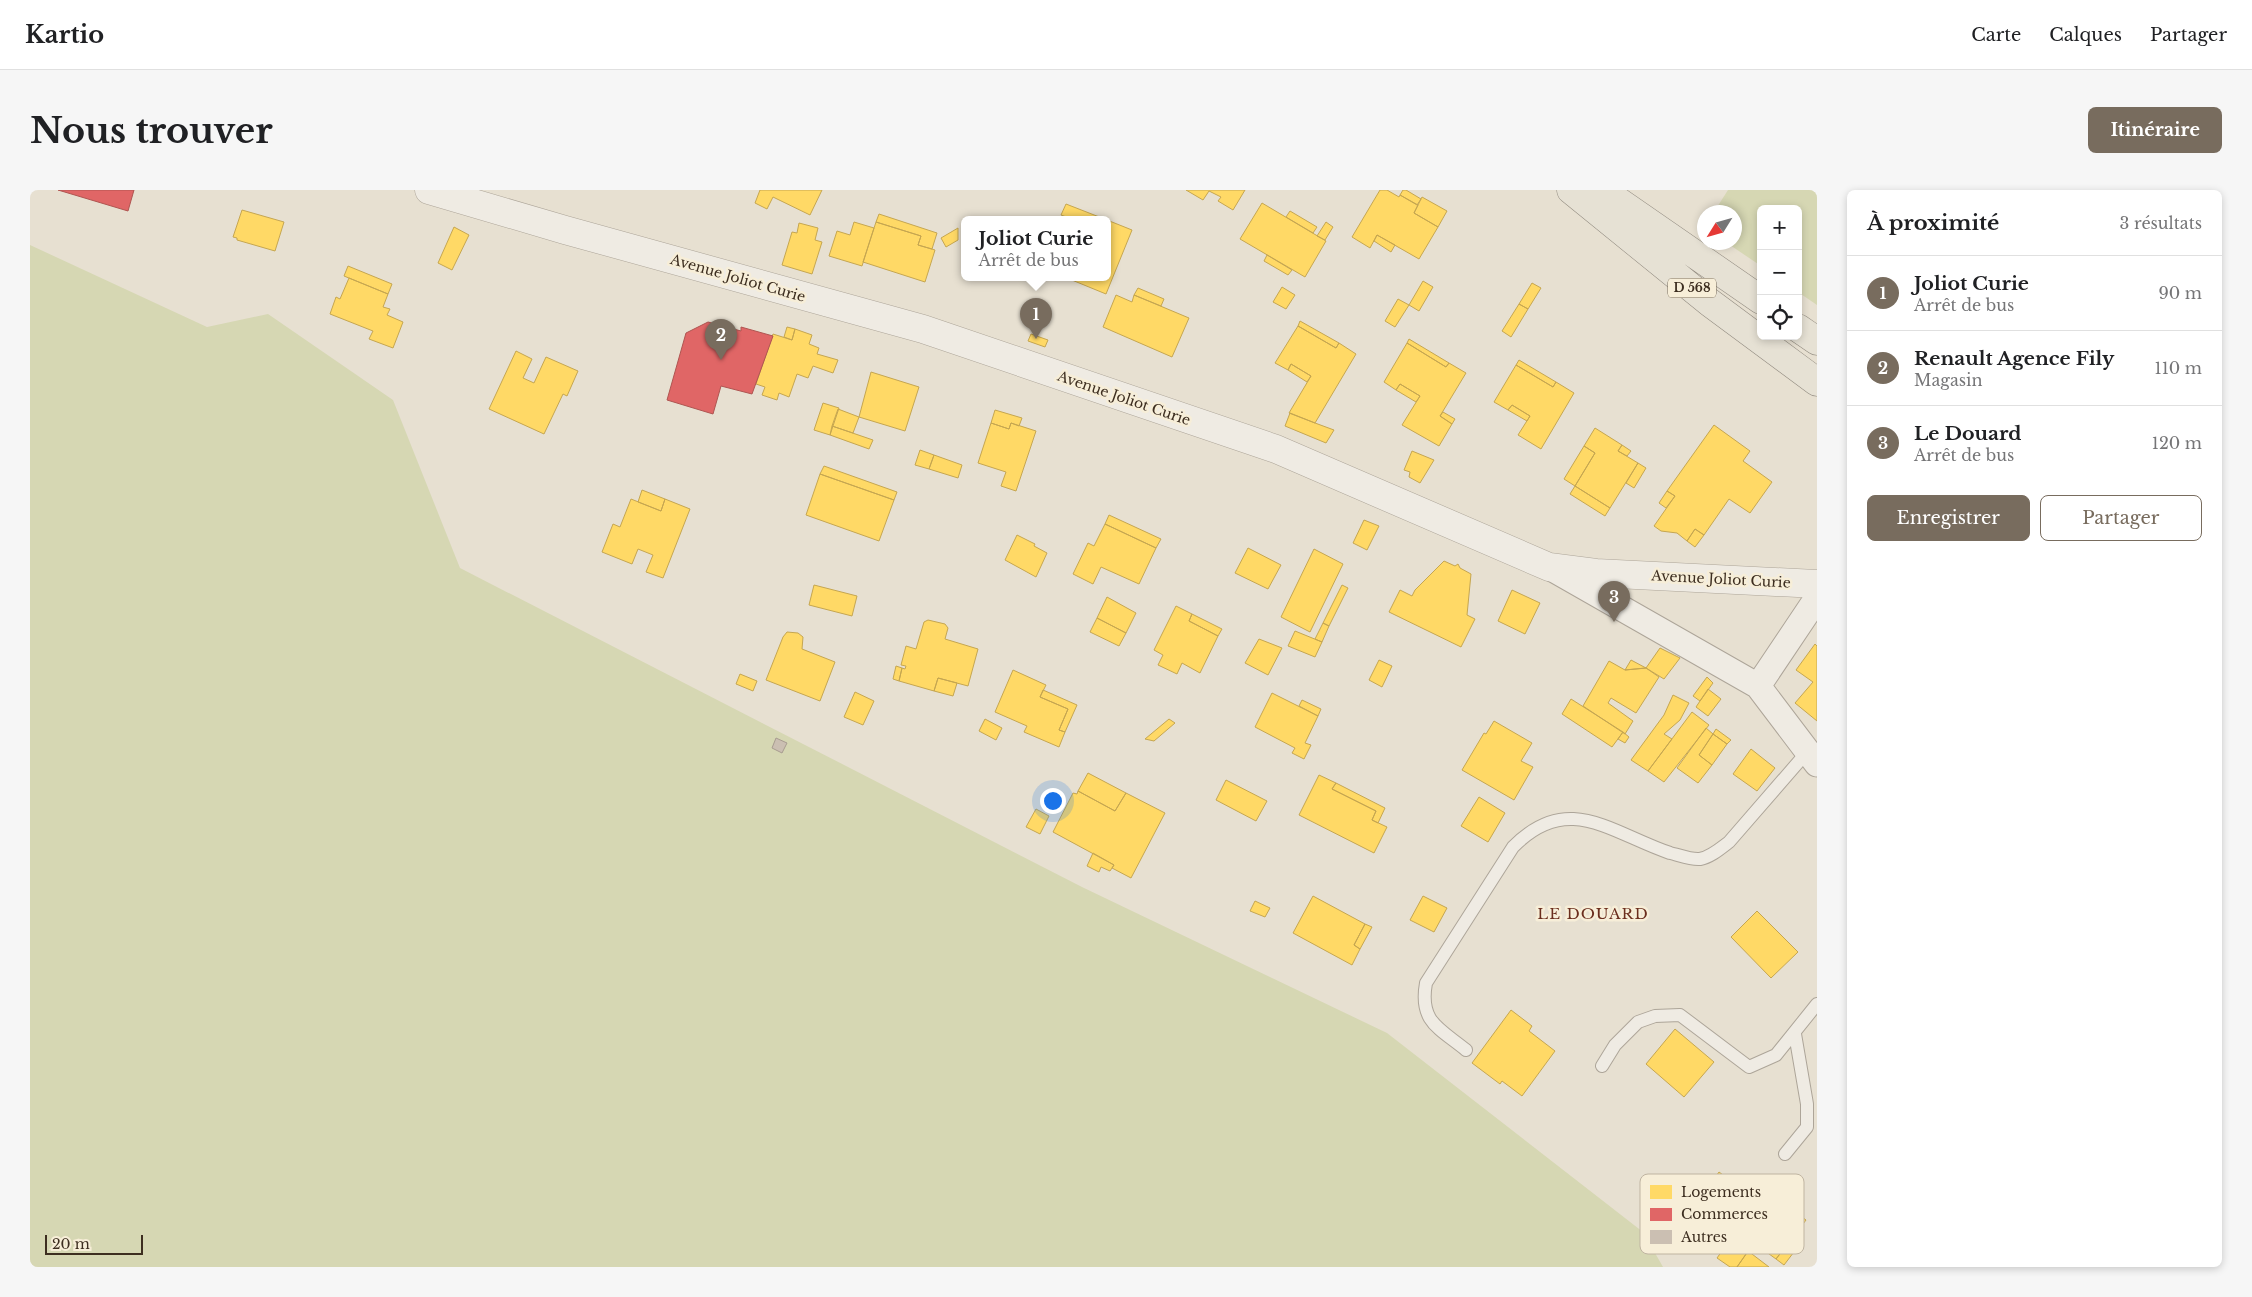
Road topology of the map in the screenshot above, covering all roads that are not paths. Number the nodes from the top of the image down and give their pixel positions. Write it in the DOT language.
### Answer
graph roads {
  1 [pos="429,190"];
  2 [pos="1571,190"];
  3 [pos="1602,190"];
  4 [pos="1757,297"];
  5 [pos="1802,331"];
  6 [pos="1817,342"];
  7 [pos="1817,382"];
  8 [pos="1549,567"];
  9 [pos="1817,584"];
  10 [pos="1817,598"];
  11 [pos="1758,686"];
  12 [pos="1813,758"];
  13 [pos="1817,1004"];
  14 [pos="1795,1034"];
  15 [pos="1466,1050"];
  16 [pos="1602,1066"];
  17 [pos="1786,1154"];
  1 -- 8 [label="street, Avenue Joliot Curie"];
  2 -- 7 [label="main road, D 568"];
  3 -- 4 [label="main road, D 568"];
  5 -- 6 [label="main road"];
  8 -- 9 [label="street, Avenue Joliot Curie"];
  8 -- 11 [label="street"];
  10 -- 11 [label="street"];
  11 -- 12 [label="street"];
  12 -- 15 [label="lane"];
  13 -- 14 [label="lane"];
  14 -- 16 [label="lane"];
  14 -- 17 [label="lane"];
}
